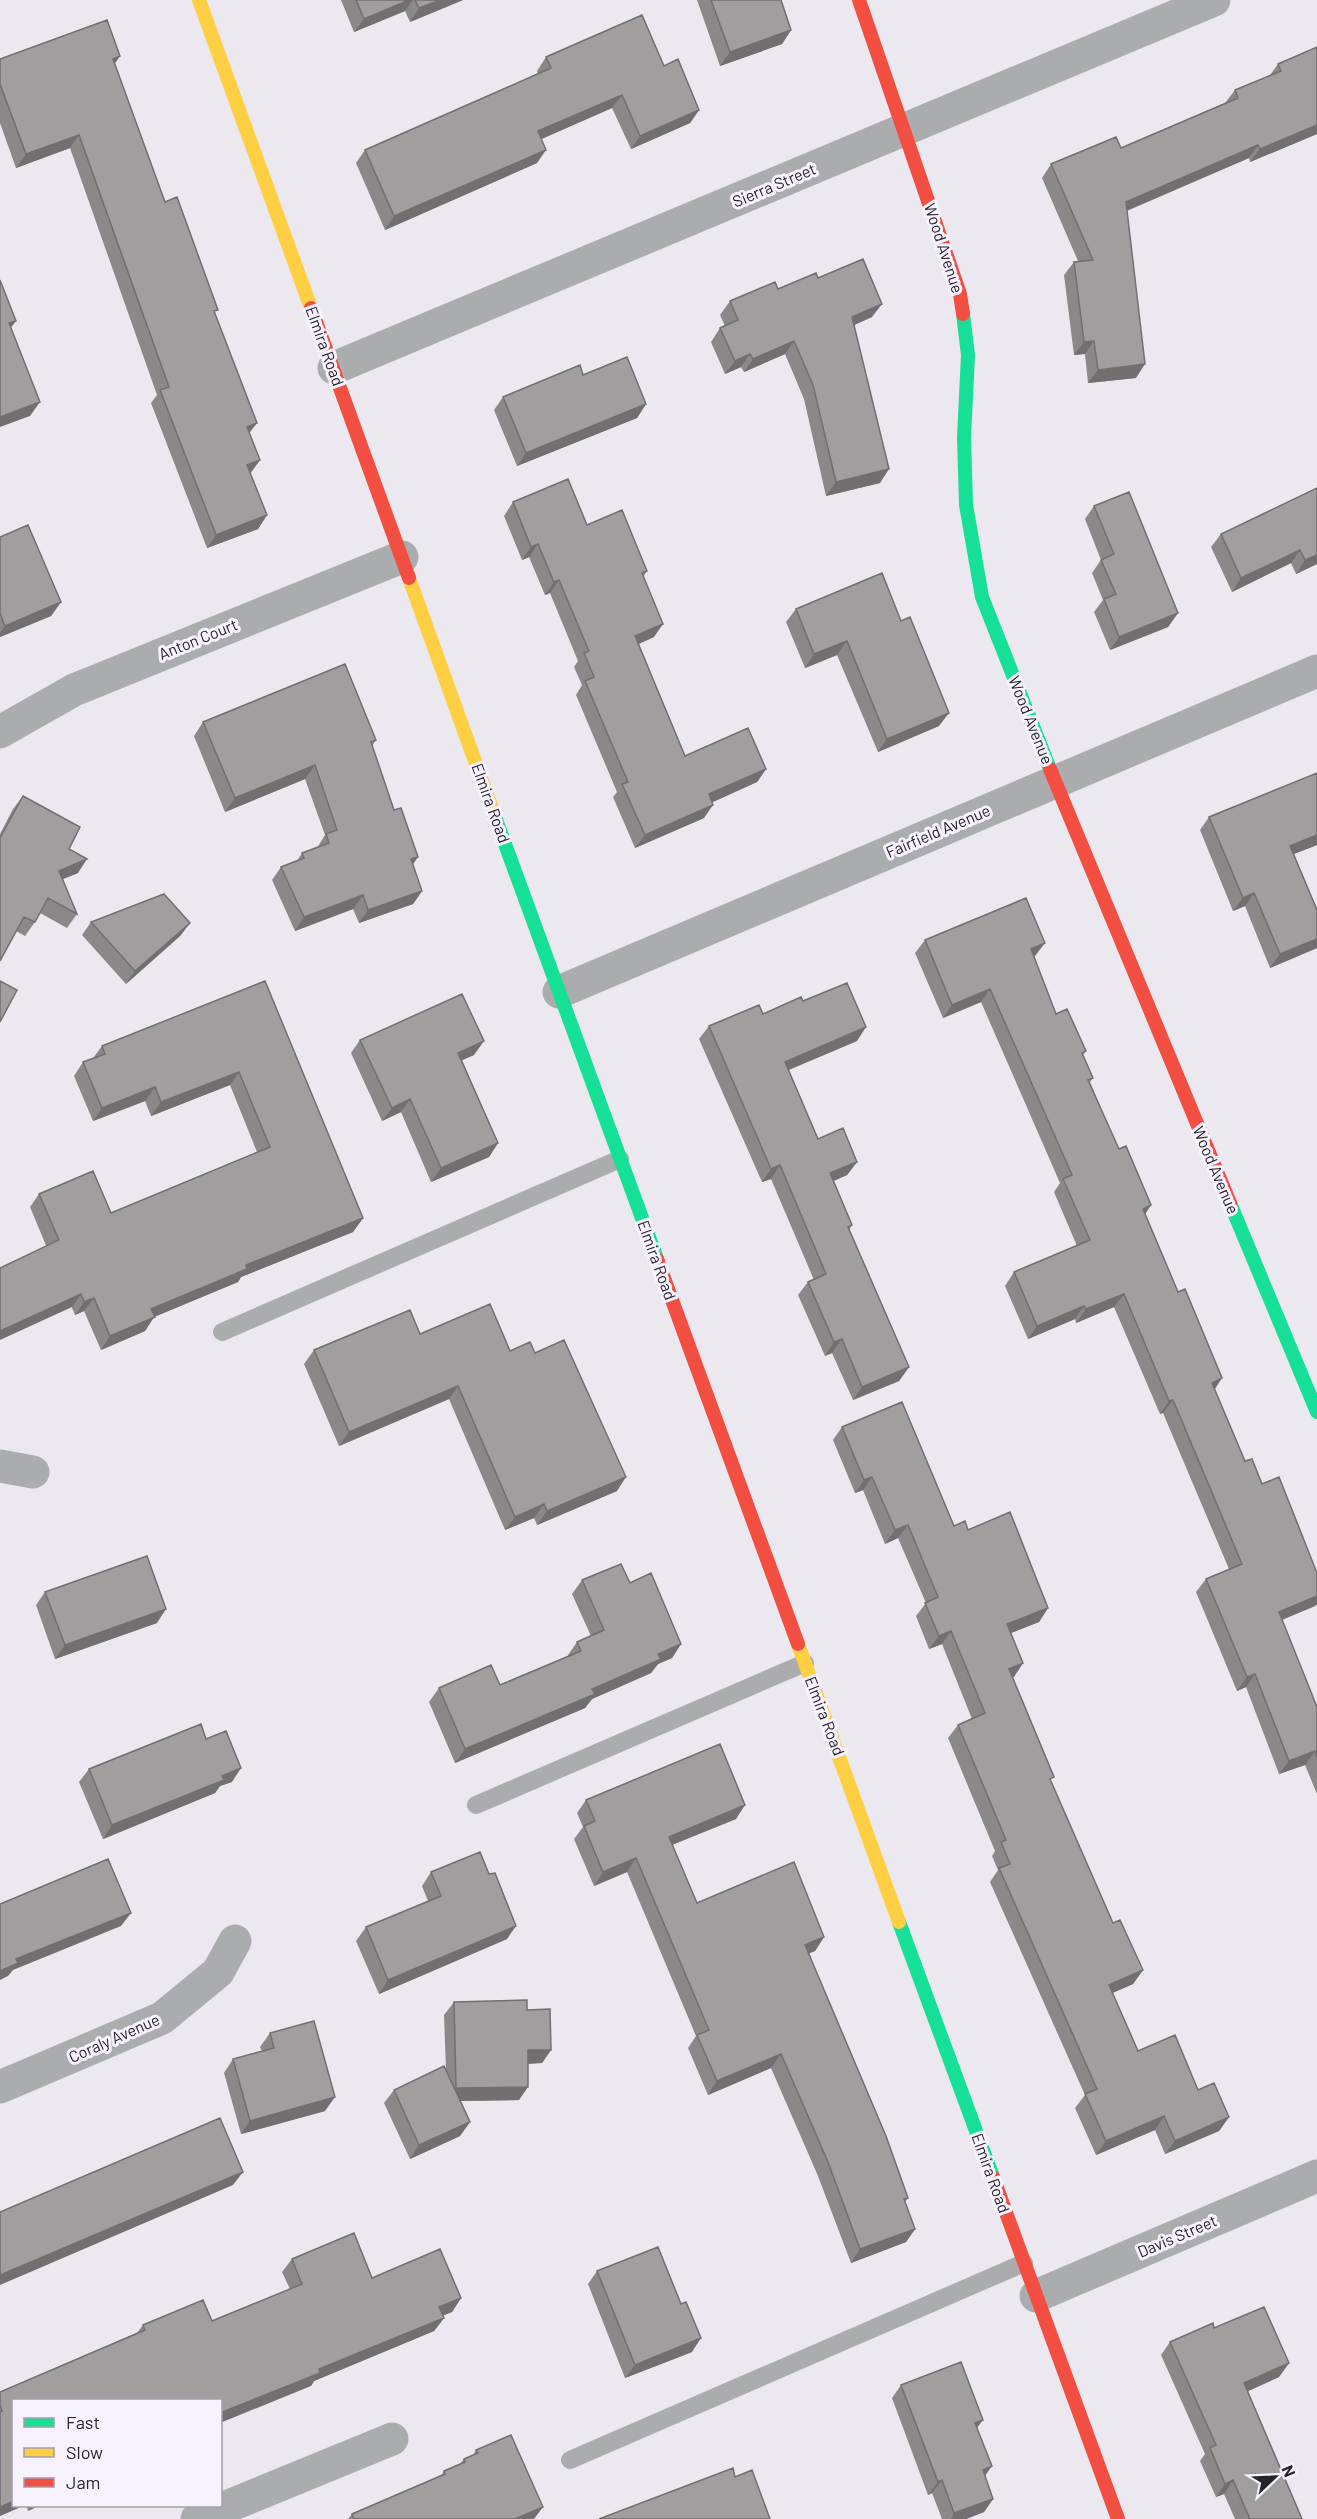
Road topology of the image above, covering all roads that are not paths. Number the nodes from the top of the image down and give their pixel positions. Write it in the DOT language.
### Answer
graph roads {
  1 [pos="199,0"];
  2 [pos="859,0"];
  3 [pos="1214,0"];
  4 [pos="904,131"];
  5 [pos="334,368"];
  6 [pos="402,556"];
  7 [pos="1317,671"];
  8 [pos="0,732"];
  9 [pos="1055,782"];
  10 [pos="559,992"];
  11 [pos="620,1159"];
  12 [pos="222,1332"];
  13 [pos="1317,1412"];
  14 [pos="0,1466"];
  15 [pos="33,1472"];
  16 [pos="805,1663"];
  17 [pos="476,1805"];
  18 [pos="235,1941"];
  19 [pos="0,2087"];
  20 [pos="1317,2176"];
  21 [pos="1024,2263"];
  22 [pos="1036,2296"];
  23 [pos="392,2439"];
  24 [pos="570,2460"];
  25 [pos="249,2509"];
  26 [pos="197,2519"];
  27 [pos="1118,2519"];
  1 -- 5 [label="street, Elmira Road"];
  2 -- 4 [label="street, Wood Avenue"];
  3 -- 4 [label="street, Sierra Street"];
  4 -- 5 [label="street, Sierra Street"];
  4 -- 9 [label="street, Wood Avenue"];
  5 -- 6 [label="street, Elmira Road"];
  6 -- 8 [label="street, Anton Court"];
  6 -- 10 [label="street, Elmira Road"];
  7 -- 9 [label="street, Fairfield Avenue"];
  9 -- 10 [label="street, Fairfield Avenue"];
  9 -- 13 [label="street, Wood Avenue"];
  10 -- 11 [label="street, Elmira Road"];
  11 -- 12 [label="lane"];
  11 -- 16 [label="street, Elmira Road"];
  14 -- 15 [label="street"];
  16 -- 17 [label="lane"];
  16 -- 21 [label="street, Elmira Road"];
  18 -- 19 [label="street, Coraly Avenue"];
  20 -- 22 [label="street, Davis Street"];
  21 -- 22 [label="street, Elmira Road"];
  21 -- 24 [label="lane"];
  22 -- 27 [label="street, Elmira Road"];
  23 -- 25 [label="street"];
  25 -- 26 [label="street"];
}
